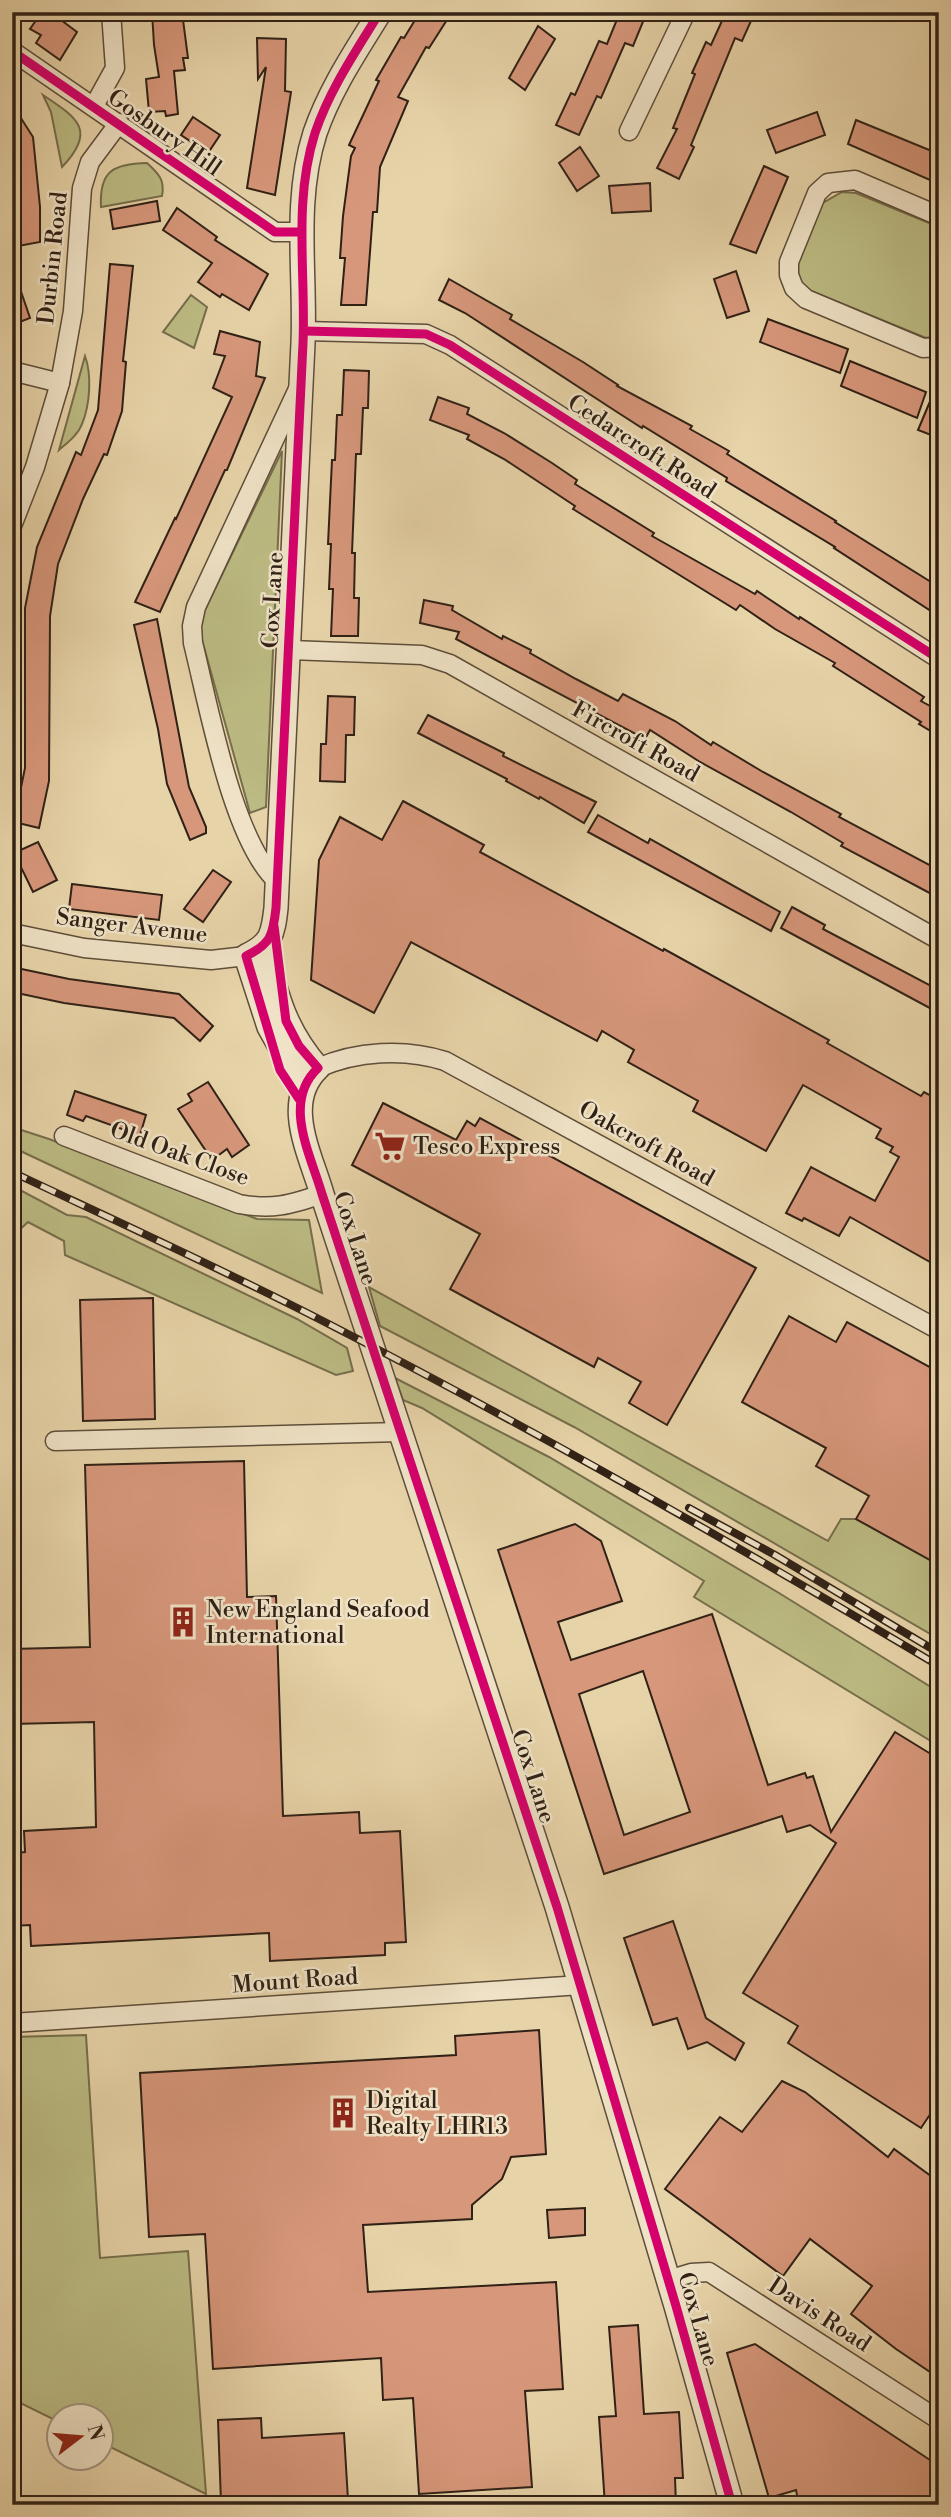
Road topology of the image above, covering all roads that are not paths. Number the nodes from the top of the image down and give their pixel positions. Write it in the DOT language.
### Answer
graph roads {
  1 [pos="111,12"];
  2 [pos="380,12"];
  3 [pos="686,12"];
  4 [pos="12,51"];
  5 [pos="94,106"];
  6 [pos="120,123"];
  7 [pos="629,131"];
  8 [pos="939,216"];
  9 [pos="300,232"];
  10 [pos="304,331"];
  11 [pos="939,346"];
  12 [pos="12,371"];
  13 [pos="60,383"];
  14 [pos="301,383"];
  15 [pos="12,526"];
  16 [pos="290,650"];
  17 [pos="939,659"];
  18 [pos="278,882"];
  19 [pos="12,933"];
  20 [pos="939,940"];
  21 [pos="255,951"];
  22 [pos="312,1075"];
  23 [pos="64,1136"];
  24 [pos="322,1194"];
  25 [pos="939,1330"];
  26 [pos="400,1432"];
  27 [pos="55,1441"];
  28 [pos="581,1985"];
  29 [pos="12,2023"];
  30 [pos="668,2280"];
  31 [pos="939,2420"];
  32 [pos="732,2505"];
  1 -- 5 [label="street"];
  2 -- 9 [label="street, Cox Lane"];
  3 -- 7 [label="street"];
  4 -- 5 [label="street, Gosbury Hill"];
  5 -- 6 [label="street, Gosbury Hill"];
  6 -- 9 [label="street, Gosbury Hill"];
  6 -- 13 [label="street, Durbin Road"];
  8 -- 11 [label="street"];
  9 -- 10 [label="street, Cox Lane"];
  10 -- 14 [label="street, Cox Lane"];
  10 -- 17 [label="street, Cedarcroft Road"];
  12 -- 13 [label="street"];
  13 -- 15 [label="street, Durbin Road"];
  14 -- 16 [label="street, Cox Lane"];
  14 -- 18 [label="street, Cox Lane"];
  16 -- 18 [label="street, Cox Lane"];
  16 -- 20 [label="street, Fircroft Road"];
  18 -- 21 [label="street, Cox Lane"];
  19 -- 21 [label="street, Sanger Avenue"];
  21 -- 22 [label="street"];
  22 -- 24 [label="street, Cox Lane"];
  22 -- 25 [label="street, Oakcroft Road"];
  23 -- 24 [label="street, Old Oak Close"];
  24 -- 26 [label="street, Cox Lane"];
  26 -- 27 [label="street"];
  26 -- 28 [label="street, Cox Lane"];
  28 -- 29 [label="street, Mount Road"];
  28 -- 30 [label="street, Cox Lane"];
  30 -- 31 [label="street, Davis Road"];
  30 -- 32 [label="street, Cox Lane"];
}
